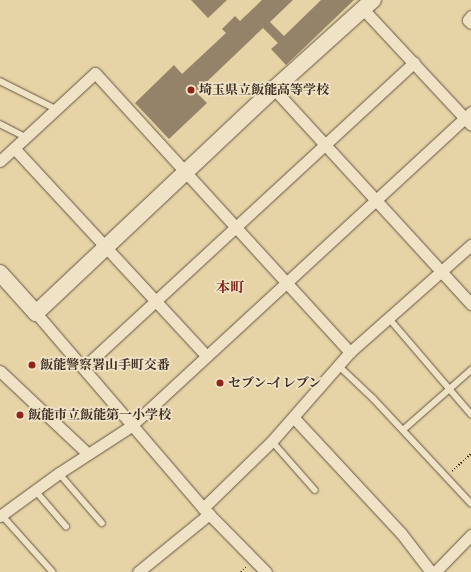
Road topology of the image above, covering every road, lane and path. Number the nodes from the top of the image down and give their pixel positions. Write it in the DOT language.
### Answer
graph roads {
  1 [pos="368,4"];
  2 [pos="471,16"];
  3 [pos="471,23"];
  4 [pos="414,62"];
  5 [pos="0,81"];
  6 [pos="274,89"];
  7 [pos="57,109"];
  8 [pos="469,118"];
  9 [pos="0,124"];
  10 [pos="26,137"];
  11 [pos="326,144"];
  12 [pos="14,148"];
  13 [pos="0,161"];
  14 [pos="186,173"];
  15 [pos="378,199"];
  16 [pos="235,227"];
  17 [pos="471,245"];
  18 [pos="106,246"];
  19 [pos="442,270"];
  20 [pos="0,273"];
  21 [pos="286,282"];
  22 [pos="156,301"];
  23 [pos="471,304"];
  24 [pos="36,313"];
  25 [pos="388,317"];
  26 [pos="350,352"];
  27 [pos="206,355"];
  28 [pos="338,365"];
  29 [pos="84,368"];
  30 [pos="471,370"];
  31 [pos="0,371"];
  32 [pos="449,389"];
  33 [pos="471,414"];
  34 [pos="294,418"];
  35 [pos="131,426"];
  36 [pos="403,430"];
  37 [pos="272,442"];
  38 [pos="88,454"];
  39 [pos="471,454"];
  40 [pos="59,473"];
  41 [pos="445,477"];
  42 [pos="35,490"];
  43 [pos="315,490"];
  44 [pos="471,503"];
  45 [pos="206,511"];
  46 [pos="1,516"];
  47 [pos="102,523"];
  48 [pos="66,526"];
  49 [pos="471,535"];
  50 [pos="53,572"];
  51 [pos="138,572"];
  52 [pos="266,572"];
  53 [pos="432,572"];
  54 [pos="435,572"];
  1 -- 4 [label="street"];
  1 -- 6 [label="street"];
  2 -- 3 [label="street"];
  4 -- 8 [label="street"];
  4 -- 11 [label="street"];
  5 -- 7 [label="lane"];
  6 -- 11 [label="street"];
  6 -- 14 [label="street"];
  7 -- 10 [label="street"];
  7 -- 14 [label="street"];
  8 -- 15 [label="street"];
  9 -- 10 [label="lane"];
  10 -- 12 [label="street"];
  11 -- 15 [label="street"];
  11 -- 16 [label="street"];
  12 -- 13 [label="street"];
  12 -- 18 [label="street"];
  14 -- 16 [label="street"];
  14 -- 18 [label="street"];
  15 -- 19 [label="street"];
  15 -- 21 [label="street"];
  16 -- 21 [label="street"];
  16 -- 22 [label="street"];
  17 -- 19 [label="street"];
  18 -- 22 [label="street"];
  18 -- 24 [label="street"];
  19 -- 23 [label="street"];
  19 -- 25 [label="street"];
  20 -- 24 [label="street"];
  21 -- 26 [label="street"];
  21 -- 27 [label="street"];
  22 -- 27 [label="street"];
  22 -- 29 [label="street"];
  24 -- 29 [label="street"];
  25 -- 26 [label="street"];
  25 -- 32 [label="lane"];
  26 -- 28 [label="street"];
  27 -- 35 [label="street"];
  28 -- 34 [label="street"];
  28 -- 36 [label="lane"];
  29 -- 35 [label="street"];
  30 -- 32 [label="lane"];
  31 -- 38 [label="street"];
  32 -- 33 [label="lane"];
  32 -- 36 [label="lane"];
  34 -- 37 [label="street"];
  34 -- 53 [label="street"];
  35 -- 38 [label="street"];
  35 -- 45 [label="street"];
  36 -- 41 [label="lane"];
  37 -- 43 [label="lane"];
  37 -- 45 [label="street"];
  38 -- 40 [label="street"];
  39 -- 41 [label="path"];
  40 -- 42 [label="street"];
  40 -- 47 [label="lane"];
  41 -- 44 [label="lane"];
  42 -- 46 [label="street"];
  42 -- 48 [label="lane"];
  45 -- 51 [label="street"];
  45 -- 52 [label="street"];
  46 -- 50 [label="lane"];
  49 -- 54 [label="street"];
}
